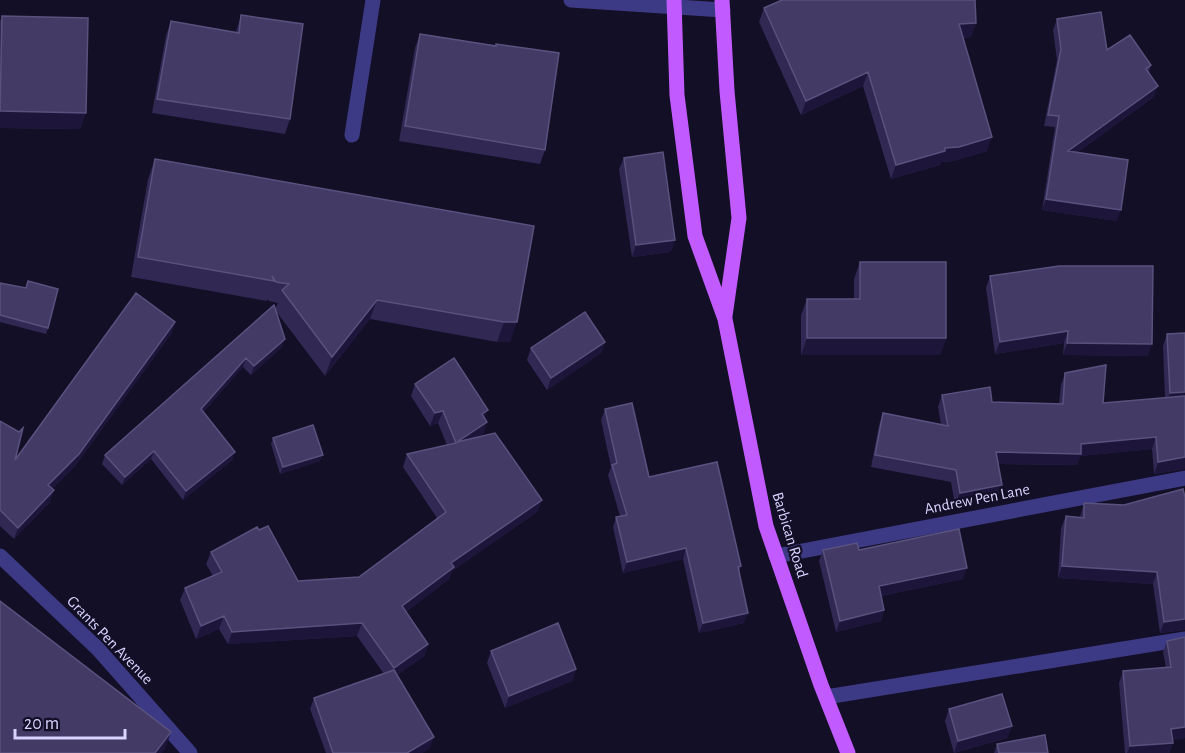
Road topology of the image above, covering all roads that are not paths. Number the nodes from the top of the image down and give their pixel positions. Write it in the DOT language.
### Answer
graph roads {
  1 [pos="373,0"];
  2 [pos="571,0"];
  3 [pos="674,4"];
  4 [pos="723,5"];
  5 [pos="352,135"];
  6 [pos="725,319"];
  7 [pos="1185,478"];
  8 [pos="0,556"];
  9 [pos="776,556"];
  10 [pos="1185,639"];
  11 [pos="826,697"];
  12 [pos="190,753"];
  13 [pos="848,753"];
  1 -- 5 [label="street"];
  2 -- 3 [label="street"];
  3 -- 4 [label="street"];
  3 -- 6 [label="main road, Barbican Road"];
  4 -- 6 [label="main road, Barbican Road"];
  6 -- 9 [label="main road, Barbican Road"];
  7 -- 9 [label="street, Andrew Pen Lane"];
  8 -- 12 [label="street, Grants Pen Avenue"];
  9 -- 11 [label="main road, Barbican Road"];
  10 -- 11 [label="street"];
  11 -- 13 [label="main road, Barbican Road"];
}
